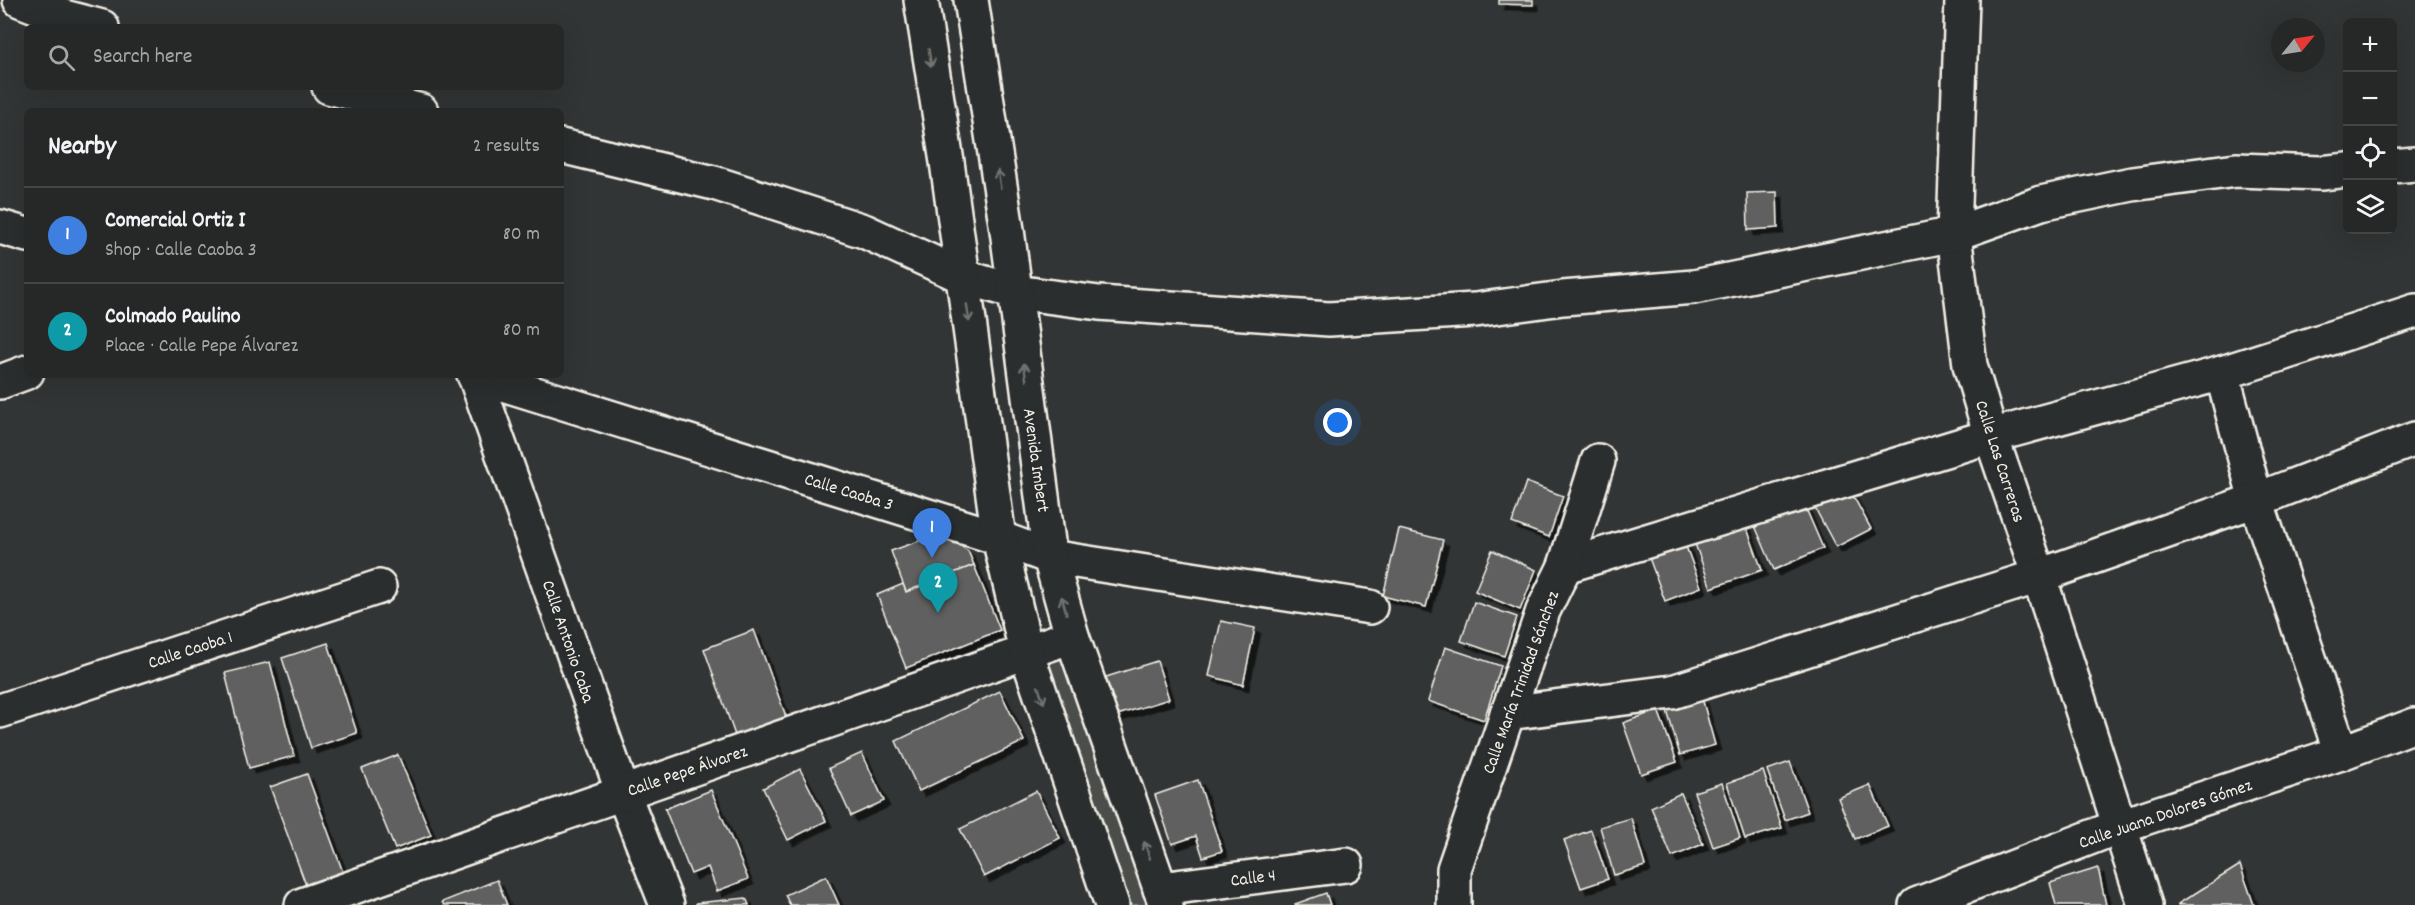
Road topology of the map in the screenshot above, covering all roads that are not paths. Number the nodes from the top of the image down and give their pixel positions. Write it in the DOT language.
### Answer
graph roads {
  1 [pos="20,0"];
  2 [pos="921,0"];
  3 [pos="971,0"];
  4 [pos="1962,0"];
  5 [pos="91,24"];
  6 [pos="340,90"];
  7 [pos="410,108"];
  8 [pos="564,147"];
  9 [pos="2415,164"];
  10 [pos="2397,166"];
  11 [pos="2343,170"];
  12 [pos="0,227"];
  13 [pos="24,234"];
  14 [pos="1954,234"];
  15 [pos="963,276"];
  16 [pos="1015,292"];
  17 [pos="2415,310"];
  18 [pos="24,373"];
  19 [pos="2222,373"];
  20 [pos="476,378"];
  21 [pos="485,378"];
  22 [pos="0,382"];
  23 [pos="1991,436"];
  24 [pos="2415,439"];
  25 [pos="1598,461"];
  26 [pos="2256,500"];
  27 [pos="999,537"];
  28 [pos="1050,557"];
  29 [pos="1564,566"];
  30 [pos="2039,576"];
  31 [pos="380,587"];
  32 [pos="1370,607"];
  33 [pos="1072,636"];
  34 [pos="1026,651"];
  35 [pos="0,711"];
  36 [pos="1507,713"];
  37 [pos="2415,725"];
  38 [pos="2341,753"];
  39 [pos="623,793"];
  40 [pos="2120,826"];
  41 [pos="1346,865"];
  42 [pos="1163,897"];
  43 [pos="302,905"];
  44 [pos="667,905"];
  45 [pos="1112,905"];
  46 [pos="1454,905"];
  47 [pos="1916,905"];
  48 [pos="2145,905"];
  1 -- 5 [label="street"];
  2 -- 15 [label="street, one-way"];
  16 -- 3 [label="street, Avenida Imbert, one-way"];
  4 -- 14 [label="street, Calle Las Carreras"];
  6 -- 7 [label="street"];
  8 -- 15 [label="street"];
  9 -- 10 [label="street"];
  11 -- 14 [label="street"];
  12 -- 13 [label="street"];
  14 -- 16 [label="street"];
  14 -- 23 [label="street, Calle Las Carreras"];
  15 -- 16 [label="street"];
  15 -- 27 [label="street, one-way"];
  28 -- 16 [label="street, Avenida Imbert, one-way"];
  17 -- 19 [label="street"];
  18 -- 22 [label="street"];
  19 -- 23 [label="street"];
  19 -- 26 [label="street"];
  20 -- 39 [label="street, Calle Antonio Caba"];
  21 -- 27 [label="street, Calle Caoba 3"];
  23 -- 29 [label="street"];
  23 -- 30 [label="street, Calle Las Carreras"];
  24 -- 26 [label="street"];
  25 -- 29 [label="street, Calle María Trinidad Sánchez"];
  26 -- 30 [label="street"];
  26 -- 38 [label="street"];
  27 -- 28 [label="street, Calle Caoba 3"];
  27 -- 34 [label="street"];
  28 -- 32 [label="street, Calle Caoba 3"];
  33 -- 28 [label="street, Avenida Imbert, one-way"];
  29 -- 36 [label="street, Calle María Trinidad Sánchez"];
  30 -- 36 [label="street"];
  30 -- 40 [label="street, Calle Las Carreras"];
  31 -- 35 [label="street, Calle Caoba 1"];
  33 -- 34 [label="street, Calle Pepe Álvarez"];
  42 -- 33 [label="street, Avenida Imbert, one-way"];
  34 -- 39 [label="street, Calle Pepe Álvarez"];
  34 -- 45 [label="street, one-way"];
  36 -- 46 [label="street, Calle María Trinidad Sánchez"];
  37 -- 38 [label="street, Calle Juana Dolores Gómez"];
  38 -- 40 [label="street, Calle Juana Dolores Gómez"];
  39 -- 43 [label="street, Calle Pepe Álvarez"];
  39 -- 44 [label="street, Calle Antonio Caba"];
  40 -- 47 [label="street, Calle Juana Dolores Gómez"];
  40 -- 48 [label="street, Calle Las Carreras"];
  41 -- 42 [label="street, Calle 4"];
}
